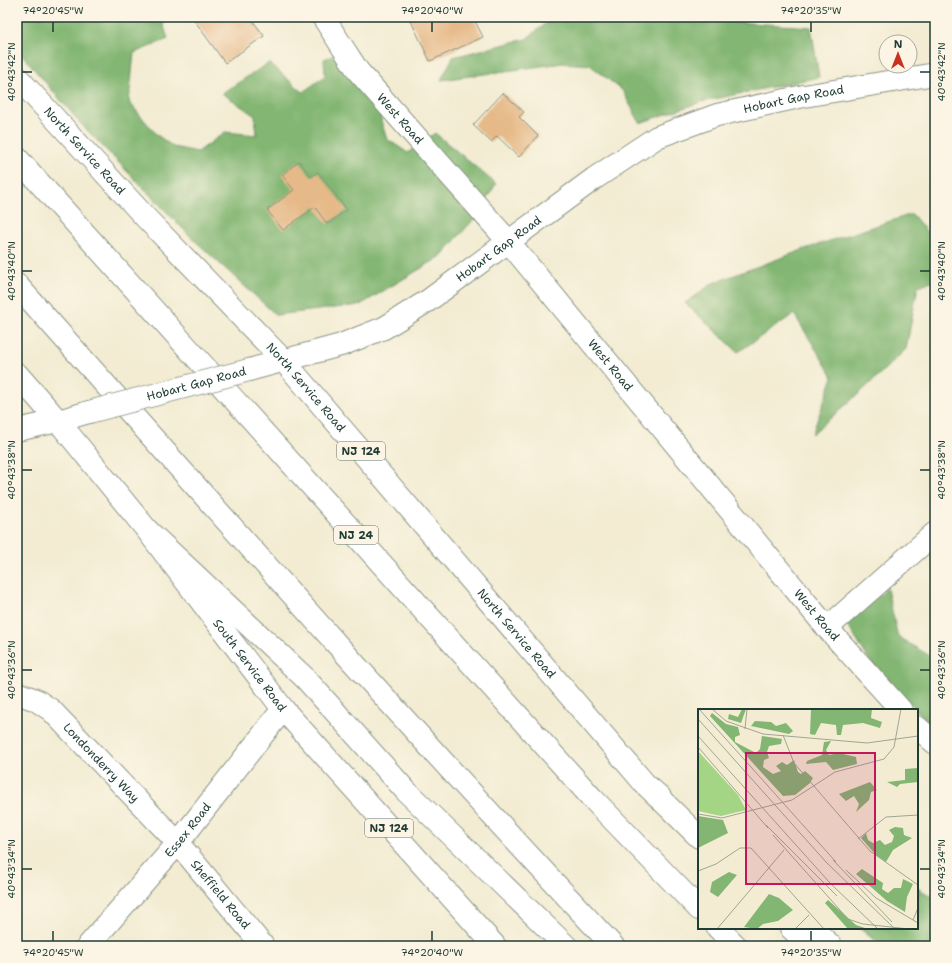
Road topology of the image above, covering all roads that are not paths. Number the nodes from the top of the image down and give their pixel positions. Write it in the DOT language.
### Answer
graph roads {
  1 [pos="323,17"];
  2 [pos="935,74"];
  3 [pos="17,77"];
  4 [pos="17,158"];
  5 [pos="508,241"];
  6 [pos="17,285"];
  7 [pos="284,361"];
  8 [pos="17,374"];
  9 [pos="58,421"];
  10 [pos="17,430"];
  11 [pos="147,530"];
  12 [pos="935,533"];
  13 [pos="827,628"];
  14 [pos="17,693"];
  15 [pos="283,709"];
  16 [pos="900,709"];
  17 [pos="918,728"];
  18 [pos="935,743"];
  19 [pos="645,784"];
  20 [pos="698,829"];
  21 [pos="698,836"];
  22 [pos="178,843"];
  23 [pos="698,908"];
  24 [pos="719,929"];
  25 [pos="792,929"];
  26 [pos="813,929"];
  27 [pos="88,946"];
  28 [pos="263,946"];
  29 [pos="495,946"];
  30 [pos="566,946"];
  31 [pos="613,946"];
  32 [pos="736,946"];
  33 [pos="810,946"];
  34 [pos="831,946"];
  1 -- 5 [label="main road, West Road"];
  2 -- 5 [label="main road, Hobart Gap Road"];
  3 -- 7 [label="main road, North Service Road / NJ 124"];
  4 -- 23 [label="main road, NJ 24"];
  5 -- 7 [label="main road, Hobart Gap Road"];
  5 -- 13 [label="main road, West Road"];
  6 -- 31 [label="main road"];
  7 -- 9 [label="main road, Hobart Gap Road, bridge"];
  7 -- 19 [label="main road, North Service Road / NJ 124"];
  8 -- 9 [label="main road, South Service Road / NJ 124"];
  9 -- 10 [label="main road, Hobart Gap Road"];
  9 -- 11 [label="main road, South Service Road / NJ 124"];
  11 -- 15 [label="main road, South Service Road / NJ 124"];
  11 -- 30 [label="main road"];
  12 -- 13 [label="main road"];
  13 -- 16 [label="main road, West Road"];
  14 -- 22 [label="main road, Londonderry Way"];
  15 -- 22 [label="main road, Essex Road"];
  15 -- 29 [label="main road, South Service Road / NJ 124"];
  17 -- 18 [label="main road"];
  19 -- 20 [label="main road, North Service Road / NJ 124"];
  19 -- 21 [label="main road"];
  22 -- 27 [label="main road, Essex Road"];
  22 -- 28 [label="main road, Sheffield Road"];
  24 -- 32 [label="main road"];
  25 -- 33 [label="main road"];
  26 -- 34 [label="main road"];
}
